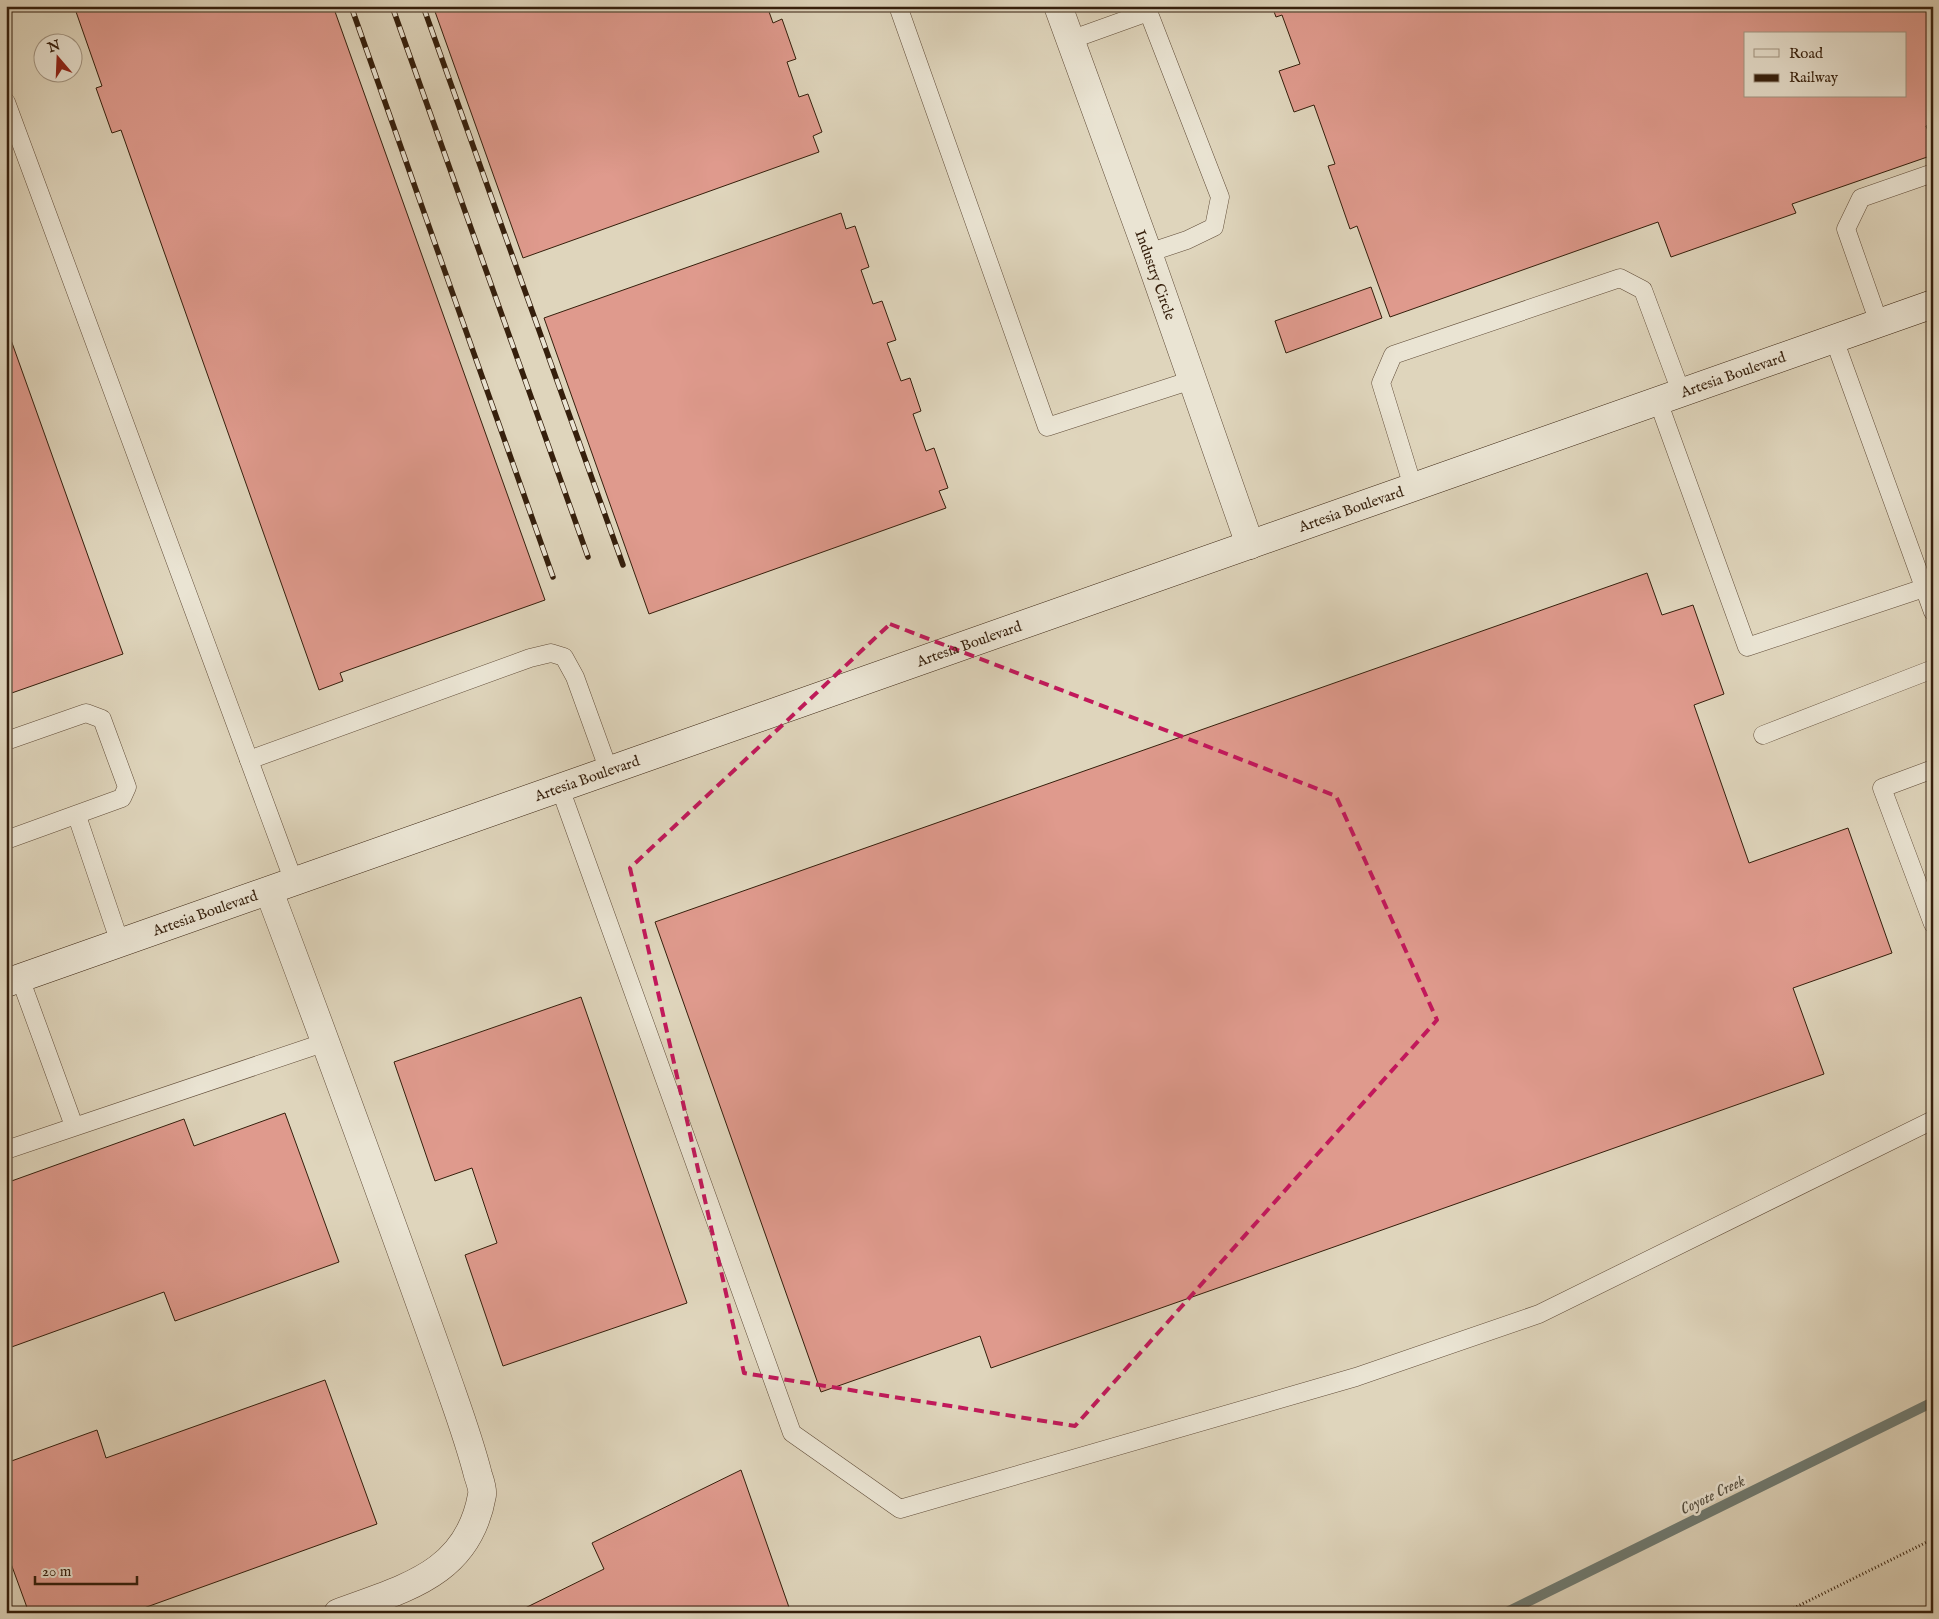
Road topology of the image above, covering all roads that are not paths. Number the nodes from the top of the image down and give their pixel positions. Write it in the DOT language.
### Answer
graph roads {
  1 [pos="898,6"];
  2 [pos="1058,6"];
  3 [pos="1147,9"];
  4 [pos="1070,40"];
  5 [pos="6,102"];
  6 [pos="1933,173"];
  7 [pos="1148,253"];
  8 [pos="1933,304"];
  9 [pos="1880,323"];
  10 [pos="1834,338"];
  11 [pos="1192,380"];
  12 [pos="1670,397"];
  13 [pos="1413,487"];
  14 [pos="1250,544"];
  15 [pos="1924,588"];
  16 [pos="1933,612"];
  17 [pos="1933,669"];
  18 [pos="1763,735"];
  19 [pos="6,741"];
  20 [pos="249,760"];
  21 [pos="1933,769"];
  22 [pos="609,771"];
  23 [pos="560,788"];
  24 [pos="77,816"];
  25 [pos="6,840"];
  26 [pos="294,882"];
  27 [pos="269,891"];
  28 [pos="1933,924"];
  29 [pos="120,943"];
  30 [pos="13,981"];
  31 [pos="326,1042"];
  32 [pos="1933,1120"];
  33 [pos="74,1126"];
  34 [pos="6,1150"];
  35 [pos="338,1613"];
  1 -- 11 [label="lane"];
  2 -- 4 [label="main road, Industry Circle"];
  3 -- 4 [label="lane"];
  3 -- 7 [label="lane"];
  4 -- 7 [label="main road, Industry Circle"];
  5 -- 20 [label="lane"];
  6 -- 9 [label="lane"];
  7 -- 11 [label="main road, Industry Circle"];
  8 -- 9 [label="main road, Artesia Boulevard"];
  9 -- 10 [label="main road, Artesia Boulevard"];
  10 -- 12 [label="main road, Artesia Boulevard"];
  10 -- 15 [label="lane"];
  11 -- 14 [label="main road, Industry Circle"];
  12 -- 13 [label="main road, Artesia Boulevard"];
  12 -- 13 [label="lane"];
  12 -- 15 [label="lane"];
  13 -- 14 [label="main road, Artesia Boulevard"];
  14 -- 22 [label="main road, Artesia Boulevard"];
  15 -- 16 [label="lane"];
  17 -- 18 [label="lane"];
  19 -- 24 [label="lane"];
  20 -- 22 [label="lane"];
  20 -- 26 [label="lane"];
  21 -- 28 [label="lane"];
  22 -- 23 [label="main road, Artesia Boulevard"];
  23 -- 26 [label="main road, Artesia Boulevard"];
  23 -- 32 [label="lane"];
  24 -- 25 [label="lane"];
  24 -- 29 [label="lane"];
  26 -- 27 [label="main road, Artesia Boulevard"];
  27 -- 29 [label="main road, Artesia Boulevard"];
  27 -- 31 [label="main road"];
  29 -- 30 [label="main road, Artesia Boulevard"];
  30 -- 33 [label="lane"];
  31 -- 33 [label="lane"];
  31 -- 35 [label="main road"];
  33 -- 34 [label="lane"];
}
